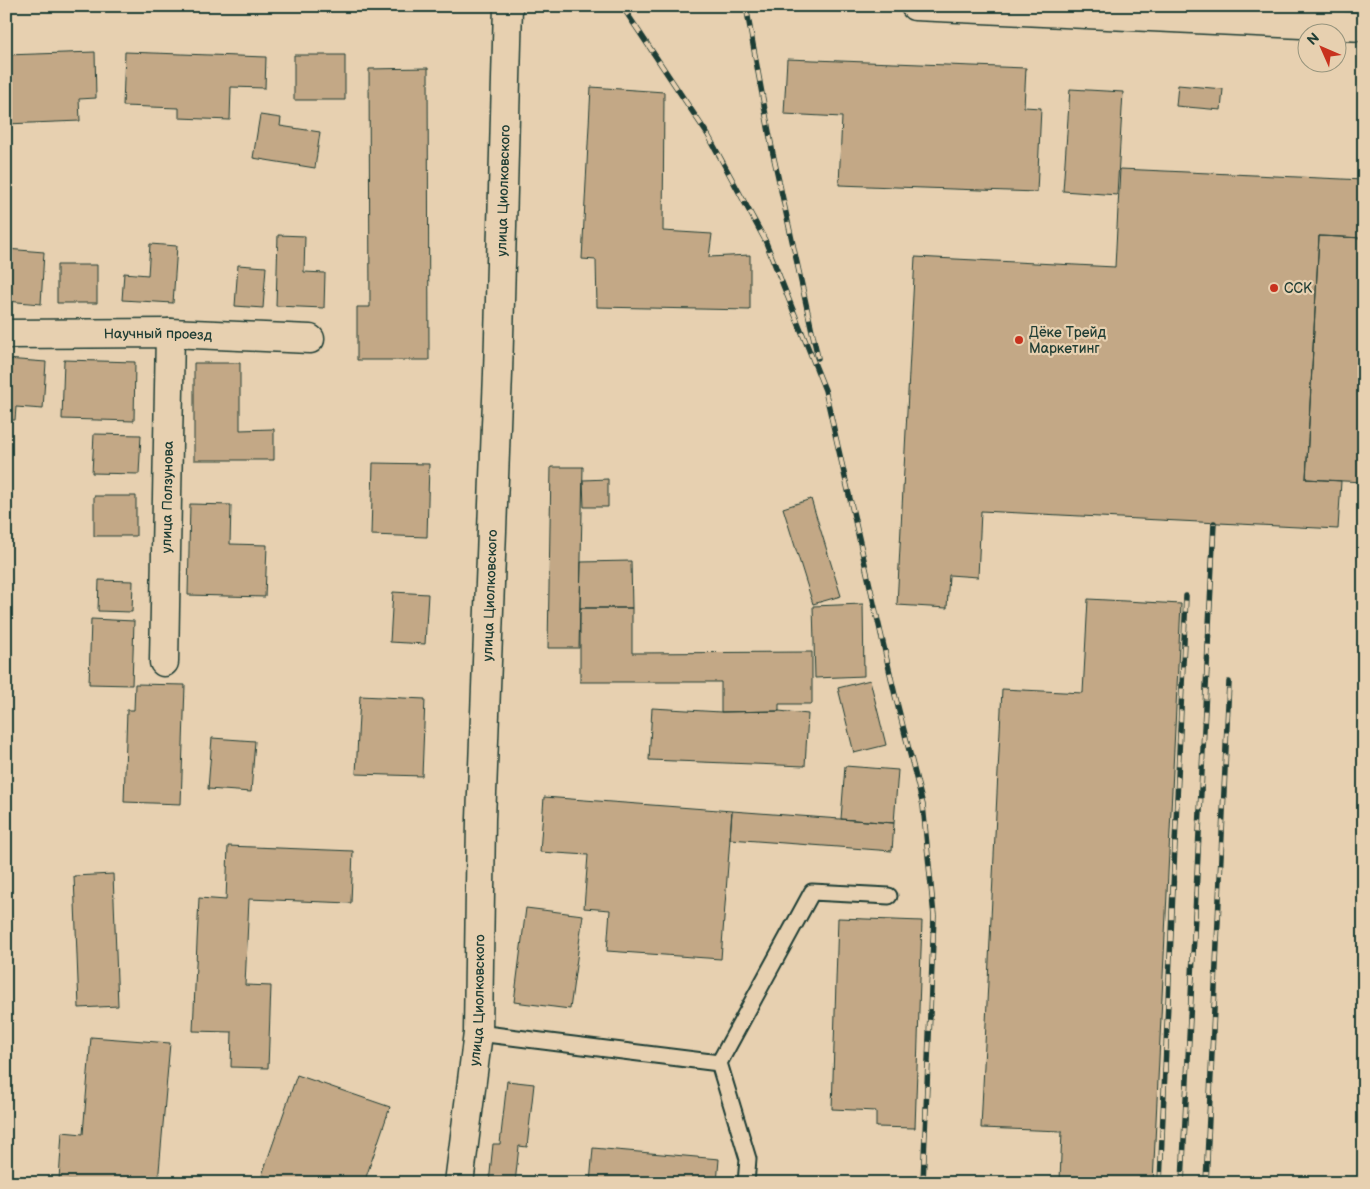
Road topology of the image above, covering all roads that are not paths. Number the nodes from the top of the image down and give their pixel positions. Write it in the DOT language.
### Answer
graph roads {
  1 [pos="508,6"];
  2 [pos="914,6"];
  3 [pos="1364,27"];
  4 [pos="170,333"];
  5 [pos="6,334"];
  6 [pos="310,339"];
  7 [pos="164,662"];
  8 [pos="889,896"];
  9 [pos="478,1033"];
  10 [pos="719,1063"];
  11 [pos="459,1183"];
  12 [pos="746,1183"];
  1 -- 9 [label="street, улица Циолковского"];
  2 -- 3 [label="street"];
  4 -- 5 [label="street, Научный проезд"];
  4 -- 6 [label="street, Научный проезд"];
  4 -- 7 [label="street, улица Ползунова"];
  8 -- 10 [label="lane"];
  9 -- 10 [label="lane"];
  9 -- 11 [label="street, улица Циолковского"];
  10 -- 12 [label="lane"];
}
